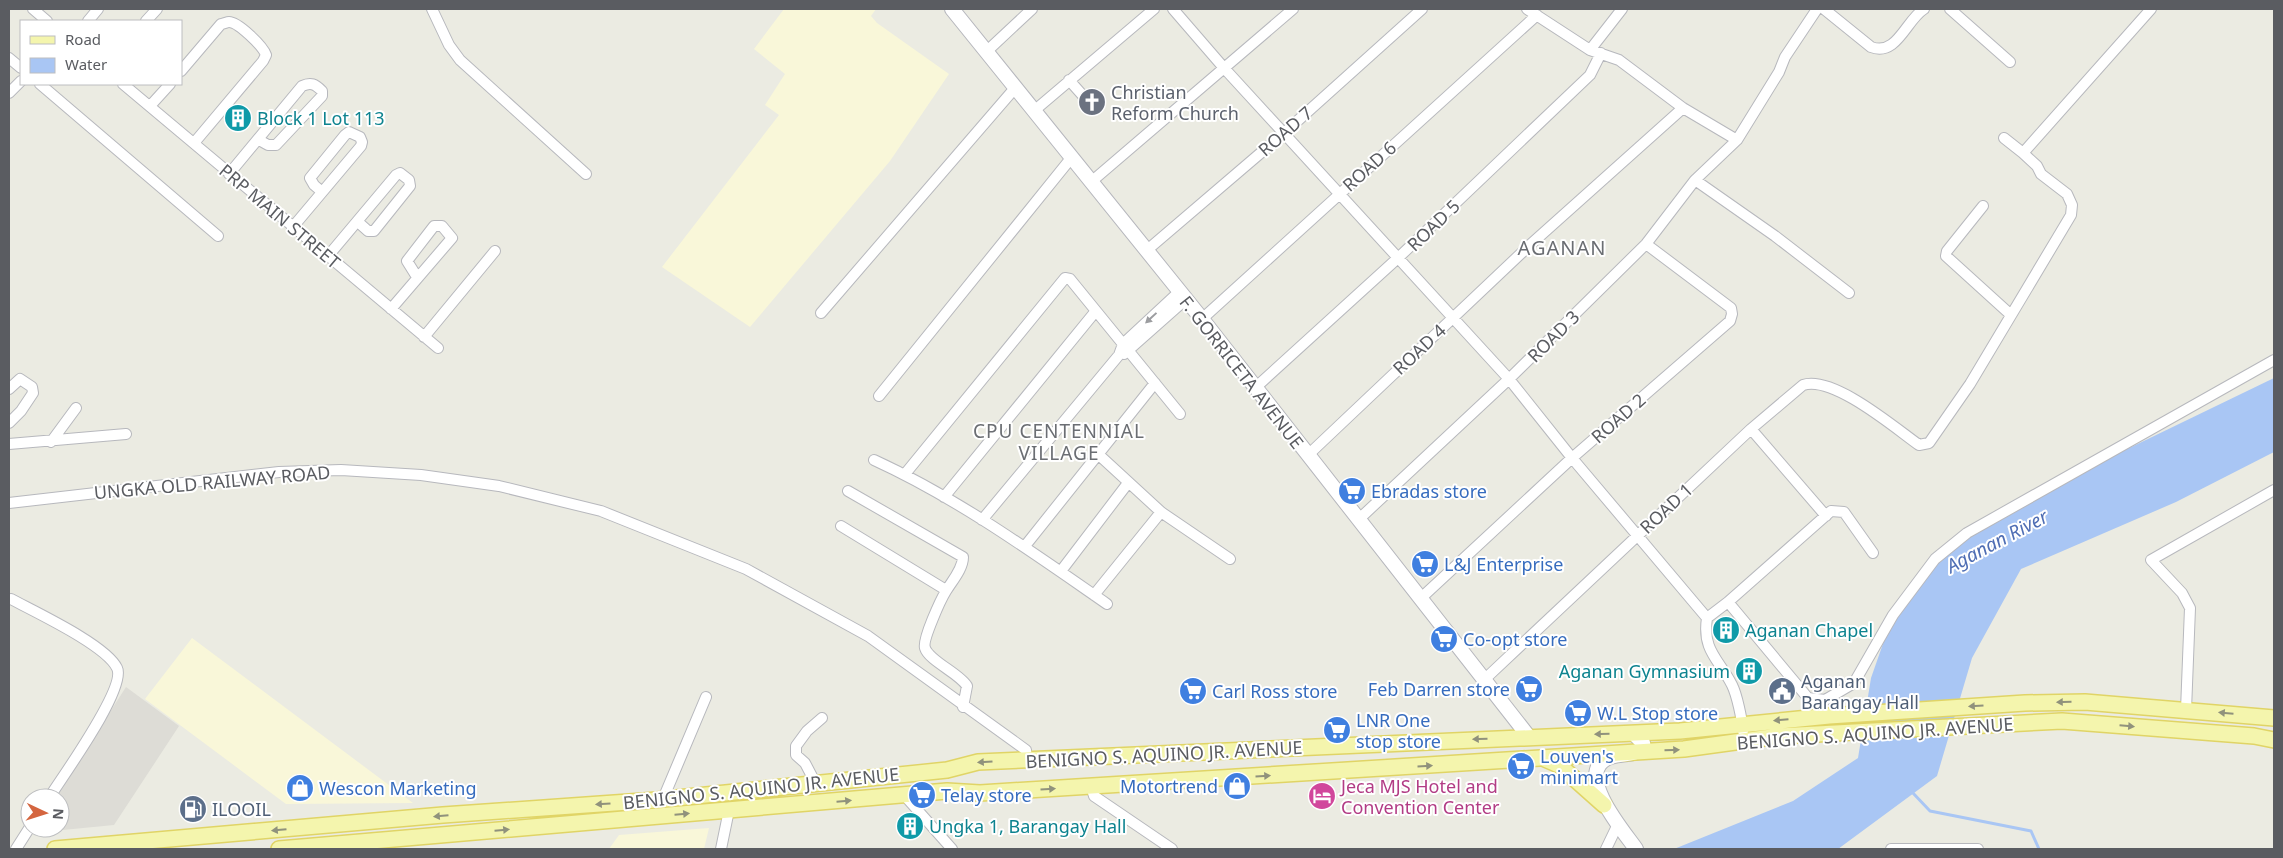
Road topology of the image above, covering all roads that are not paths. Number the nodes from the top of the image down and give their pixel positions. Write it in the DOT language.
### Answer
graph roads {
  1 [pos="32,9"];
  2 [pos="98,9"];
  3 [pos="156,9"];
  4 [pos="432,9"];
  5 [pos="952,9"];
  6 [pos="1032,9"];
  7 [pos="1154,9"];
  8 [pos="1174,9"];
  9 [pos="1293,9"];
  10 [pos="1422,9"];
  11 [pos="1527,9"];
  12 [pos="1622,9"];
  13 [pos="1816,9"];
  14 [pos="1824,9"];
  15 [pos="1924,9"];
  16 [pos="1950,9"];
  17 [pos="2151,9"];
  18 [pos="1537,15"];
  19 [pos="47,20"];
  20 [pos="89,20"];
  21 [pos="147,20"];
  22 [pos="1590,50"];
  23 [pos="986,52"];
  24 [pos="1601,53"];
  25 [pos="9,58"];
  26 [pos="2010,62"];
  27 [pos="20,67"];
  28 [pos="1224,68"];
  29 [pos="182,69"];
  30 [pos="1069,80"];
  31 [pos="20,82"];
  32 [pos="41,85"];
  33 [pos="124,85"];
  34 [pos="169,85"];
  35 [pos="1015,88"];
  36 [pos="9,93"];
  37 [pos="150,106"];
  38 [pos="1093,107"];
  39 [pos="1683,108"];
  40 [pos="1035,110"];
  41 [pos="1284,133"];
  42 [pos="2004,138"];
  43 [pos="259,140"];
  44 [pos="1736,140"];
  45 [pos="194,143"];
  46 [pos="2023,153"];
  47 [pos="1072,156"];
  48 [pos="229,174"];
  49 [pos="586,174"];
  50 [pos="1695,180"];
  51 [pos="1091,182"];
  52 [pos="321,191"];
  53 [pos="1339,194"];
  54 [pos="1983,206"];
  55 [pos="358,222"];
  56 [pos="292,228"];
  57 [pos="218,236"];
  58 [pos="1646,244"];
  59 [pos="495,251"];
  60 [pos="1146,251"];
  61 [pos="328,256"];
  62 [pos="1399,257"];
  63 [pos="417,278"];
  64 [pos="1850,293"];
  65 [pos="1182,296"];
  66 [pos="391,309"];
  67 [pos="1094,312"];
  68 [pos="821,313"];
  69 [pos="2011,315"];
  70 [pos="1452,318"];
  71 [pos="1202,319"];
  72 [pos="424,337"];
  73 [pos="438,348"];
  74 [pos="1124,350"];
  75 [pos="2274,360"];
  76 [pos="1509,379"];
  77 [pos="1155,383"];
  78 [pos="1255,388"];
  79 [pos="9,389"];
  80 [pos="879,396"];
  81 [pos="76,408"];
  82 [pos="1180,414"];
  83 [pos="9,423"];
  84 [pos="1751,429"];
  85 [pos="126,434"];
  86 [pos="51,442"];
  87 [pos="9,444"];
  88 [pos="1098,455"];
  89 [pos="1308,455"];
  90 [pos="1572,458"];
  91 [pos="874,460"];
  92 [pos="905,474"];
  93 [pos="1128,483"];
  94 [pos="2274,490"];
  95 [pos="848,491"];
  96 [pos="944,497"];
  97 [pos="9,503"];
  98 [pos="1161,512"];
  99 [pos="1826,516"];
  100 [pos="982,520"];
  101 [pos="1358,520"];
  102 [pos="841,526"];
  103 [pos="1637,536"];
  104 [pos="1025,546"];
  105 [pos="1873,553"];
  106 [pos="1230,559"];
  107 [pos="1061,571"];
  108 [pos="946,590"];
  109 [pos="1094,595"];
  110 [pos="1420,599"];
  111 [pos="11,600"];
  112 [pos="1728,602"];
  113 [pos="1107,604"];
  114 [pos="1707,618"];
  115 [pos="1485,679"];
  116 [pos="706,697"];
  117 [pos="963,707"];
  118 [pos="2186,710"];
  119 [pos="1510,711"];
  120 [pos="822,718"];
  121 [pos="2274,718"];
  122 [pos="1743,732"];
  123 [pos="1633,734"];
  124 [pos="1529,737"];
  125 [pos="1505,738"];
  126 [pos="2274,740"];
  127 [pos="1308,747"];
  128 [pos="1640,751"];
  129 [pos="1536,759"];
  130 [pos="1027,760"];
  131 [pos="1308,773"];
  132 [pos="902,774"];
  133 [pos="816,784"];
  134 [pos="1091,786"];
  135 [pos="55,788"];
  136 [pos="905,796"];
  137 [pos="660,800"];
  138 [pos="1604,805"];
  139 [pos="729,810"];
  140 [pos="658,816"];
  141 [pos="1618,824"];
  142 [pos="23,838"];
  143 [pos="1635,847"];
  144 [pos="16,849"];
  145 [pos="60,849"];
  146 [pos="279,849"];
  147 [pos="721,849"];
  148 [pos="952,849"];
  149 [pos="1172,849"];
  150 [pos="1606,849"];
  151 [pos="1891,849"];
  152 [pos="1978,849"];
  1 -- 19 [label="street"];
  2 -- 20 [label="street"];
  3 -- 21 [label="street"];
  4 -- 49 [label="street"];
  5 -- 23 [label="main road, F. GORRICETA AVENUE"];
  6 -- 23 [label="street"];
  7 -- 30 [label="street"];
  8 -- 28 [label="street"];
  9 -- 28 [label="street"];
  10 -- 41 [label="street, ROAD 7"];
  11 -- 18 [label="street"];
  12 -- 22 [label="street"];
  13 -- 44 [label="street, ROAD 3"];
  14 -- 15 [label="street"];
  16 -- 26 [label="street"];
  17 -- 46 [label="street"];
  18 -- 22 [label="street"];
  18 -- 53 [label="street, ROAD 6"];
  22 -- 24 [label="street"];
  23 -- 35 [label="main road, F. GORRICETA AVENUE"];
  24 -- 39 [label="street"];
  24 -- 62 [label="street, ROAD 5"];
  25 -- 27 [label="street"];
  28 -- 41 [label="street"];
  28 -- 51 [label="street"];
  29 -- 45 [label="street"];
  30 -- 38 [label="street"];
  30 -- 40 [label="street"];
  31 -- 36 [label="street"];
  32 -- 57 [label="street"];
  33 -- 37 [label="street, PRP MAIN STREET"];
  34 -- 37 [label="street"];
  35 -- 40 [label="main road, F. GORRICETA AVENUE"];
  35 -- 68 [label="street"];
  37 -- 45 [label="street, PRP MAIN STREET"];
  39 -- 44 [label="street"];
  39 -- 70 [label="street, ROAD 4"];
  40 -- 47 [label="main road, F. GORRICETA AVENUE"];
  41 -- 53 [label="street"];
  41 -- 60 [label="street, ROAD 7"];
  42 -- 46 [label="street"];
  43 -- 43 [label="street"];
  43 -- 48 [label="street"];
  44 -- 50 [label="street, ROAD 3"];
  45 -- 48 [label="street, PRP MAIN STREET"];
  46 -- 69 [label="street"];
  47 -- 51 [label="main road, F. GORRICETA AVENUE"];
  47 -- 80 [label="street"];
  48 -- 56 [label="street, PRP MAIN STREET"];
  50 -- 58 [label="street, ROAD 3"];
  50 -- 64 [label="street"];
  51 -- 60 [label="main road, F. GORRICETA AVENUE"];
  52 -- 52 [label="street"];
  52 -- 56 [label="street"];
  53 -- 62 [label="street"];
  53 -- 71 [label="street, ROAD 6"];
  54 -- 69 [label="street"];
  55 -- 55 [label="street"];
  55 -- 61 [label="street"];
  56 -- 61 [label="street, PRP MAIN STREET"];
  58 -- 76 [label="street, ROAD 3"];
  58 -- 90 [label="street, ROAD 2"];
  59 -- 72 [label="street"];
  60 -- 65 [label="main road, F. GORRICETA AVENUE"];
  61 -- 66 [label="street, PRP MAIN STREET"];
  62 -- 70 [label="street"];
  62 -- 78 [label="street, ROAD 5"];
  63 -- 63 [label="street"];
  63 -- 66 [label="street"];
  65 -- 71 [label="main road, F. GORRICETA AVENUE"];
  65 -- 74 [label="street"];
  66 -- 72 [label="street, PRP MAIN STREET"];
  67 -- 74 [label="street"];
  67 -- 92 [label="street"];
  67 -- 96 [label="street"];
  69 -- 84 [label="street, ROAD 1"];
  70 -- 76 [label="street"];
  70 -- 89 [label="street, ROAD 4"];
  71 -- 78 [label="main road, F. GORRICETA AVENUE"];
  72 -- 73 [label="street, PRP MAIN STREET"];
  74 -- 77 [label="street"];
  74 -- 100 [label="street"];
  75 -- 112 [label="street"];
  76 -- 90 [label="street"];
  76 -- 101 [label="street, ROAD 3"];
  77 -- 82 [label="street"];
  77 -- 88 [label="street"];
  78 -- 89 [label="main road, F. GORRICETA AVENUE"];
  79 -- 83 [label="street"];
  81 -- 86 [label="street"];
  84 -- 99 [label="street"];
  84 -- 103 [label="street, ROAD 1"];
  85 -- 86 [label="street"];
  86 -- 87 [label="street"];
  88 -- 93 [label="street"];
  88 -- 104 [label="street"];
  89 -- 101 [label="main road, F. GORRICETA AVENUE"];
  90 -- 103 [label="street"];
  90 -- 110 [label="street, ROAD 2"];
  91 -- 92 [label="street"];
  92 -- 96 [label="street"];
  93 -- 98 [label="street"];
  93 -- 107 [label="street"];
  94 -- 118 [label="street"];
  95 -- 108 [label="street"];
  96 -- 100 [label="street"];
  97 -- 117 [label="street, UNGKA OLD RAILWAY ROAD"];
  98 -- 106 [label="street"];
  98 -- 109 [label="street"];
  99 -- 105 [label="street"];
  99 -- 112 [label="street"];
  100 -- 104 [label="street"];
  101 -- 110 [label="main road, F. GORRICETA AVENUE"];
  102 -- 108 [label="street"];
  103 -- 114 [label="street"];
  103 -- 115 [label="street, ROAD 1"];
  104 -- 107 [label="street"];
  107 -- 109 [label="street"];
  108 -- 117 [label="street"];
  109 -- 113 [label="street"];
  110 -- 115 [label="main road, F. GORRICETA AVENUE"];
  111 -- 135 [label="street"];
  112 -- 114 [label="street"];
  114 -- 122 [label="street"];
  115 -- 119 [label="main road, F. GORRICETA AVENUE"];
  116 -- 137 [label="street"];
  117 -- 130 [label="street, UNGKA OLD RAILWAY ROAD"];
  121 -- 118 [label="main road, BENIGNO S. AQUINO JR. AVENUE, one-way"];
  118 -- 122 [label="main road, BENIGNO S. AQUINO JR. AVENUE, one-way"];
  119 -- 124 [label="main road, F. GORRICETA AVENUE"];
  119 -- 125 [label="main road"];
  120 -- 133 [label="street"];
  122 -- 123 [label="main road, BENIGNO S. AQUINO JR. AVENUE"];
  122 -- 126 [label="main road, BENIGNO S. AQUINO JR. AVENUE, one-way"];
  128 -- 122 [label="main road, BENIGNO S. AQUINO JR. AVENUE, one-way"];
  123 -- 124 [label="main road, BENIGNO S. AQUINO JR. AVENUE, one-way"];
  123 -- 128 [label="main road"];
  124 -- 125 [label="main road, BENIGNO S. AQUINO JR. AVENUE"];
  125 -- 127 [label="main road, BENIGNO S. AQUINO JR. AVENUE, one-way"];
  127 -- 130 [label="main road, BENIGNO S. AQUINO JR. AVENUE"];
  127 -- 131 [label="main road"];
  128 -- 129 [label="main road, BENIGNO S. AQUINO JR. AVENUE"];
  128 -- 138 [label="main road"];
  131 -- 129 [label="main road, BENIGNO S. AQUINO JR. AVENUE, one-way"];
  129 -- 138 [label="main road"];
  130 -- 132 [label="main road, BENIGNO S. AQUINO JR. AVENUE, one-way"];
  134 -- 131 [label="main road, BENIGNO S. AQUINO JR. AVENUE, one-way"];
  132 -- 133 [label="main road, BENIGNO S. AQUINO JR. AVENUE"];
  132 -- 136 [label="main road"];
  133 -- 137 [label="main road, BENIGNO S. AQUINO JR. AVENUE"];
  136 -- 134 [label="main road, BENIGNO S. AQUINO JR. AVENUE, one-way"];
  134 -- 149 [label="street"];
  139 -- 136 [label="main road, BENIGNO S. AQUINO JR. AVENUE, one-way"];
  136 -- 148 [label="street"];
  137 -- 140 [label="main road"];
  137 -- 145 [label="main road, BENIGNO S. AQUINO JR. AVENUE, one-way"];
  138 -- 141 [label="main road"];
  140 -- 139 [label="main road, BENIGNO S. AQUINO JR. AVENUE, one-way"];
  139 -- 147 [label="street"];
  146 -- 140 [label="main road, BENIGNO S. AQUINO JR. AVENUE, one-way"];
  141 -- 143 [label="main road"];
  141 -- 150 [label="street"];
  142 -- 144 [label="street"];
  151 -- 152 [label="street"];
}
